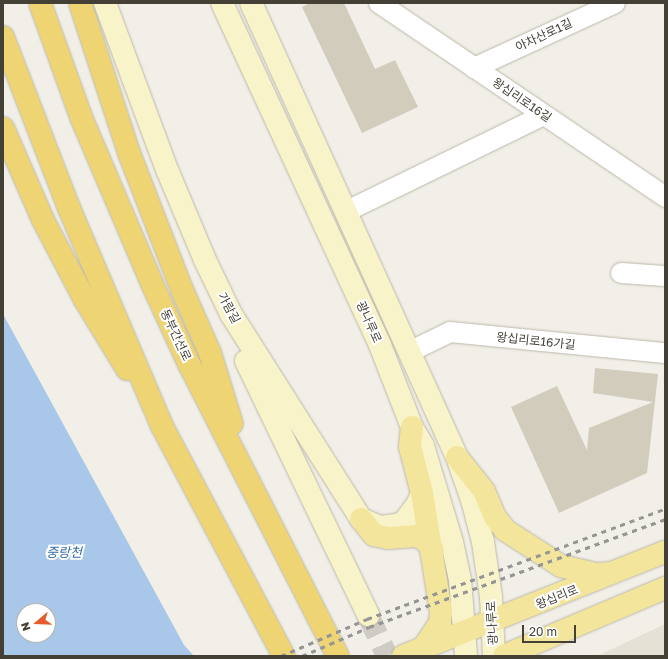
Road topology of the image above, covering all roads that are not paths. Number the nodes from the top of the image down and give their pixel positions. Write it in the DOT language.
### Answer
graph roads {
  1 [pos="40,3"];
  2 [pos="80,3"];
  3 [pos="105,3"];
  4 [pos="222,3"];
  5 [pos="251,3"];
  6 [pos="379,3"];
  7 [pos="614,3"];
  8 [pos="3,37"];
  9 [pos="474,68"];
  10 [pos="544,115"];
  11 [pos="5,133"];
  12 [pos="665,197"];
  13 [pos="345,212"];
  14 [pos="620,273"];
  15 [pos="665,276"];
  16 [pos="231,314"];
  17 [pos="411,351"];
  18 [pos="665,354"];
  19 [pos="162,426"];
  20 [pos="412,427"];
  21 [pos="423,446"];
  22 [pos="457,457"];
  23 [pos="248,477"];
  24 [pos="422,492"];
  25 [pos="476,512"];
  26 [pos="361,519"];
  27 [pos="433,550"];
  28 [pos="665,552"];
  29 [pos="620,572"];
  30 [pos="665,588"];
  31 [pos="368,615"];
  32 [pos="492,622"];
  33 [pos="464,631"];
  34 [pos="425,645"];
  35 [pos="284,656"];
  36 [pos="338,656"];
  37 [pos="403,656"];
  38 [pos="466,656"];
  39 [pos="494,656"];
  40 [pos="504,656"];
  1 -- 23 [label="highway, 동부간선로"];
  2 -- 23 [label="highway"];
  3 -- 16 [label="main road, 가람길"];
  4 -- 20 [label="main road, 광나루로"];
  5 -- 13 [label="main road, 광나루로"];
  6 -- 9 [label="street, 왕십리로16길"];
  7 -- 9 [label="street, 아차산로1길"];
  8 -- 19 [label="highway"];
  9 -- 10 [label="street, 왕십리로16길"];
  10 -- 12 [label="street, 왕십리로16길"];
  10 -- 13 [label="street"];
  11 -- 19 [label="highway"];
  13 -- 17 [label="main road, 광나루로"];
  14 -- 15 [label="street"];
  16 -- 26 [label="main road, 가람길"];
  16 -- 31 [label="main road"];
  17 -- 18 [label="street, 왕십리로16가길"];
  17 -- 22 [label="main road, 광나루로"];
  19 -- 35 [label="highway"];
  20 -- 21 [label="main road, 광나루로"];
  20 -- 24 [label="main road"];
  21 -- 25 [label="main road"];
  21 -- 33 [label="main road, 광나루로"];
  22 -- 25 [label="main road, 광나루로"];
  22 -- 29 [label="main road"];
  23 -- 36 [label="highway, 동부간선로"];
  24 -- 26 [label="main road"];
  24 -- 27 [label="main road"];
  25 -- 32 [label="main road, 광나루로"];
  26 -- 27 [label="main road"];
  27 -- 34 [label="main road"];
  28 -- 29 [label="main road, 왕십리로"];
  29 -- 32 [label="main road, 왕십리로"];
  30 -- 40 [label="main road"];
  32 -- 33 [label="main road, 왕십리로"];
  32 -- 39 [label="main road, 광나루로"];
  33 -- 34 [label="main road, 왕십리로"];
  33 -- 38 [label="main road, 광나루로"];
  34 -- 37 [label="main road, 왕십리로"];
}
